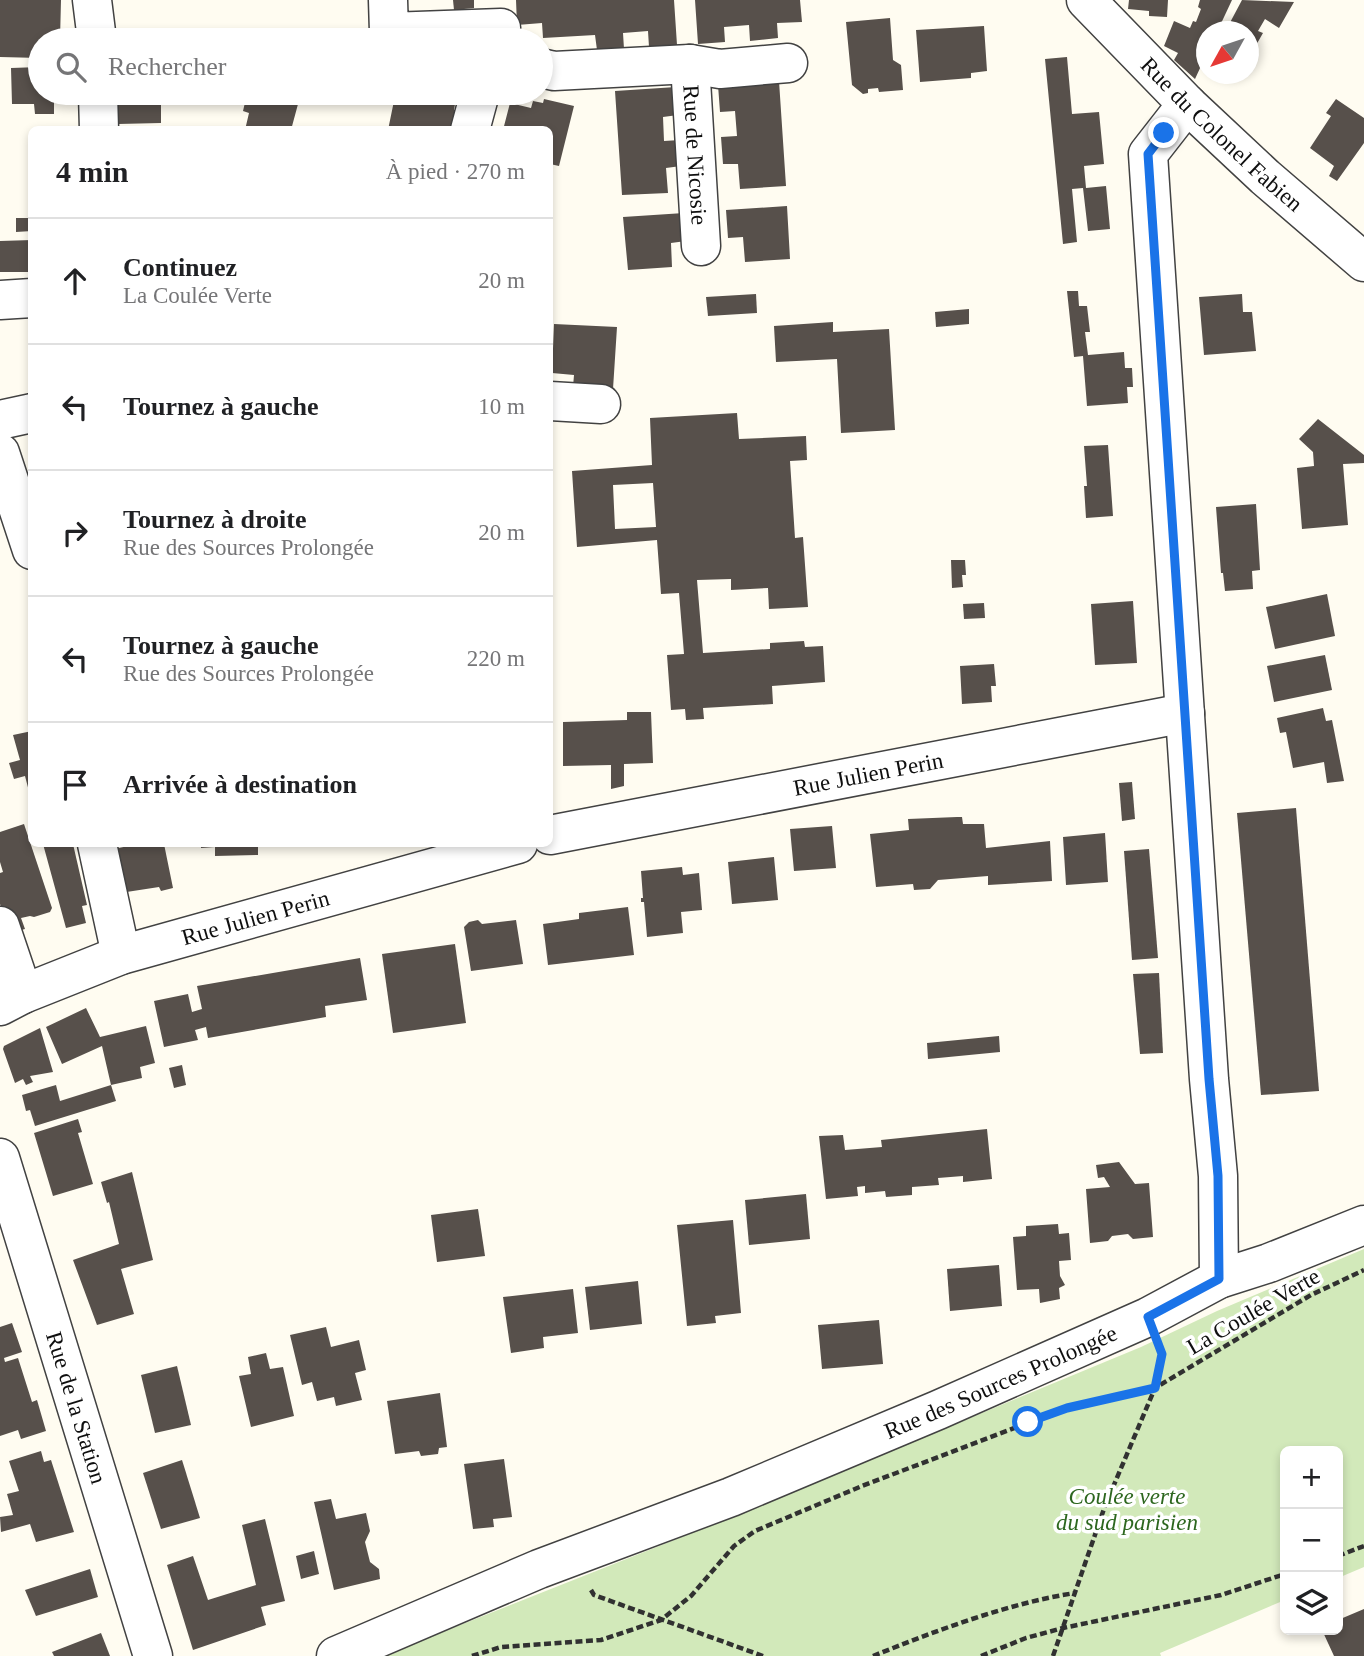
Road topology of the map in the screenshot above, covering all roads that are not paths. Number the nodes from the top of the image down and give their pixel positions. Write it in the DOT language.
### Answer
graph roads {
  1 [pos="92,0"];
  2 [pos="388,0"];
  3 [pos="1086,0"];
  4 [pos="500,23"];
  5 [pos="96,28"];
  6 [pos="389,28"];
  7 [pos="438,28"];
  8 [pos="788,63"];
  9 [pos="690,64"];
  10 [pos="553,71"];
  11 [pos="1187,104"];
  12 [pos="98,105"];
  13 [pos="477,105"];
  14 [pos="99,126"];
  15 [pos="471,126"];
  16 [pos="701,246"];
  17 [pos="1364,262"];
  18 [pos="28,298"];
  19 [pos="0,300"];
  20 [pos="553,401"];
  21 [pos="601,404"];
  22 [pos="28,414"];
  23 [pos="0,419"];
  24 [pos="0,453"];
  25 [pos="28,539"];
  26 [pos="1185,713"];
  27 [pos="553,834"];
  28 [pos="98,847"];
  29 [pos="507,847"];
  30 [pos="0,926"];
  31 [pos="121,955"];
  32 [pos="11,1000"];
  33 [pos="0,1158"];
  34 [pos="1364,1225"];
  35 [pos="1219,1279"];
  36 [pos="153,1656"];
  37 [pos="336,1656"];
  1 -- 5 [label="street"];
  2 -- 6 [label="street"];
  3 -- 11 [label="street, Rue du Colonel Fabien"];
  4 -- 7 [label="street"];
  8 -- 9 [label="street, Rue de Nicosie"];
  9 -- 10 [label="street, Rue de Nicosie"];
  9 -- 16 [label="street, Rue de Nicosie"];
  11 -- 17 [label="street, Rue du Colonel Fabien"];
  11 -- 26 [label="street"];
  12 -- 14 [label="street"];
  13 -- 15 [label="street"];
  18 -- 19 [label="street"];
  20 -- 21 [label="street"];
  22 -- 23 [label="street"];
  24 -- 25 [label="street"];
  26 -- 27 [label="street, Rue Julien Perin"];
  26 -- 35 [label="street"];
  28 -- 31 [label="street"];
  29 -- 31 [label="street, Rue Julien Perin"];
  30 -- 32 [label="street"];
  31 -- 32 [label="street, Rue Julien Perin"];
  33 -- 36 [label="street, Rue de la Station"];
  34 -- 35 [label="street, Rue des Sources Prolongée"];
  35 -- 37 [label="street, Rue des Sources Prolongée"];
}
